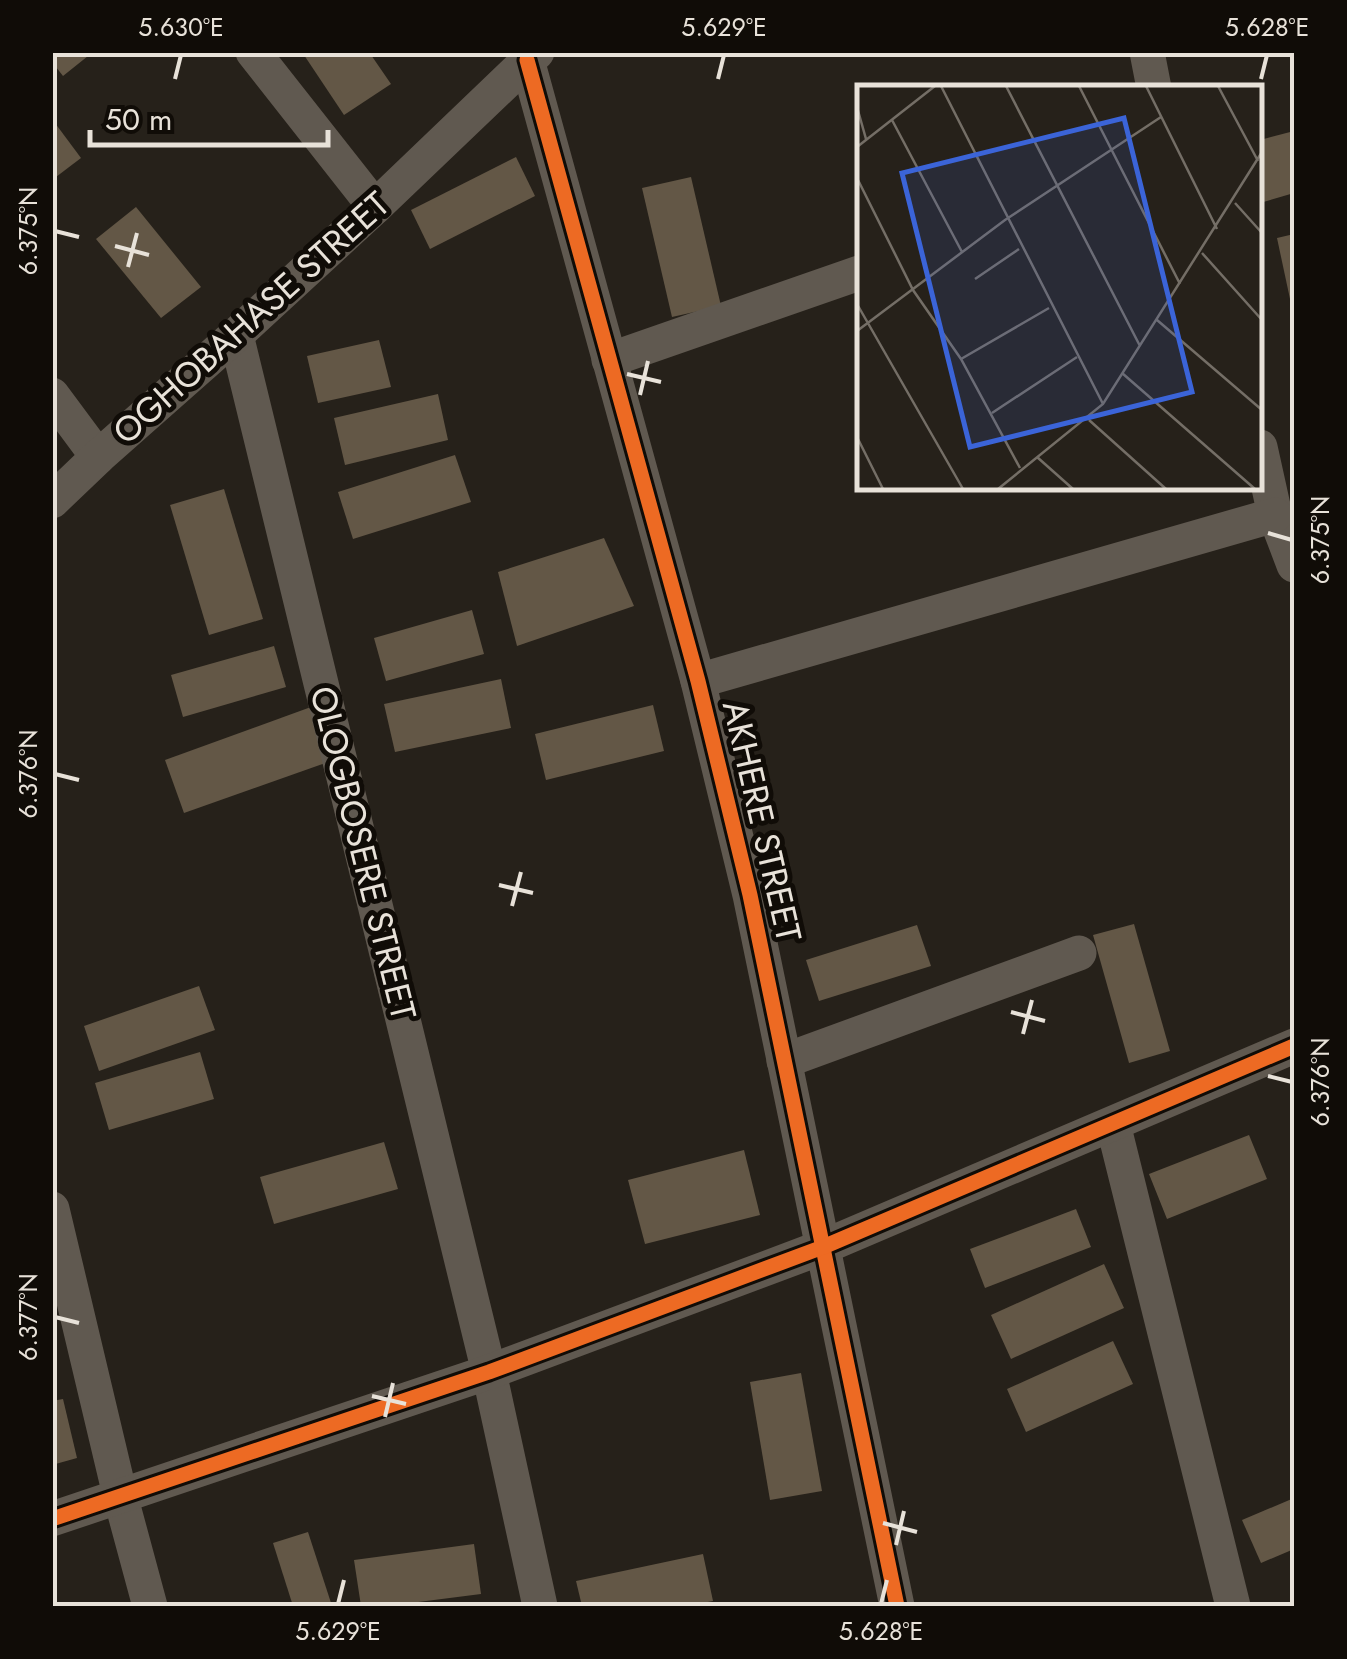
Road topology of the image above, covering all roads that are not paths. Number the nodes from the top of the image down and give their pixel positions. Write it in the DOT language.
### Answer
graph roads {
  1 [pos="253,52"];
  2 [pos="1147,52"];
  3 [pos="532,56"];
  4 [pos="1153,85"];
  5 [pos="375,207"];
  6 [pos="857,274"];
  7 [pos="236,335"];
  8 [pos="609,360"];
  9 [pos="52,395"];
  10 [pos="1262,456"];
  11 [pos="98,457"];
  12 [pos="52,500"];
  13 [pos="1276,515"];
  14 [pos="1294,566"];
  15 [pos="698,681"];
  16 [pos="1079,954"];
  17 [pos="1294,1046"];
  18 [pos="784,1061"];
  19 [pos="1114,1124"];
  20 [pos="52,1209"];
  21 [pos="823,1247"];
  22 [pos="489,1372"];
  23 [pos="120,1495"];
  24 [pos="52,1519"];
  25 [pos="150,1606"];
  26 [pos="540,1606"];
  27 [pos="897,1606"];
  28 [pos="1233,1606"];
  1 -- 5 [label="street"];
  2 -- 4 [label="street"];
  3 -- 5 [label="street, OGHOBAHASE STREET"];
  3 -- 8 [label="street, AKHERE STREET"];
  5 -- 7 [label="street, OGHOBAHASE STREET"];
  6 -- 8 [label="street"];
  7 -- 11 [label="street, OGHOBAHASE STREET"];
  7 -- 22 [label="street, OLOGBOSERE STREET"];
  8 -- 15 [label="street, AKHERE STREET"];
  9 -- 11 [label="street"];
  10 -- 13 [label="street"];
  11 -- 12 [label="street, OGHOBAHASE STREET"];
  13 -- 14 [label="street"];
  13 -- 15 [label="street"];
  15 -- 18 [label="street, AKHERE STREET"];
  16 -- 18 [label="street"];
  17 -- 19 [label="street"];
  18 -- 21 [label="street, AKHERE STREET"];
  19 -- 21 [label="street"];
  19 -- 28 [label="street"];
  20 -- 23 [label="street"];
  21 -- 22 [label="street"];
  21 -- 27 [label="street, AKHERE STREET"];
  22 -- 23 [label="street"];
  22 -- 26 [label="street, OLOGBOSERE STREET"];
  23 -- 24 [label="street"];
  23 -- 25 [label="street"];
}
